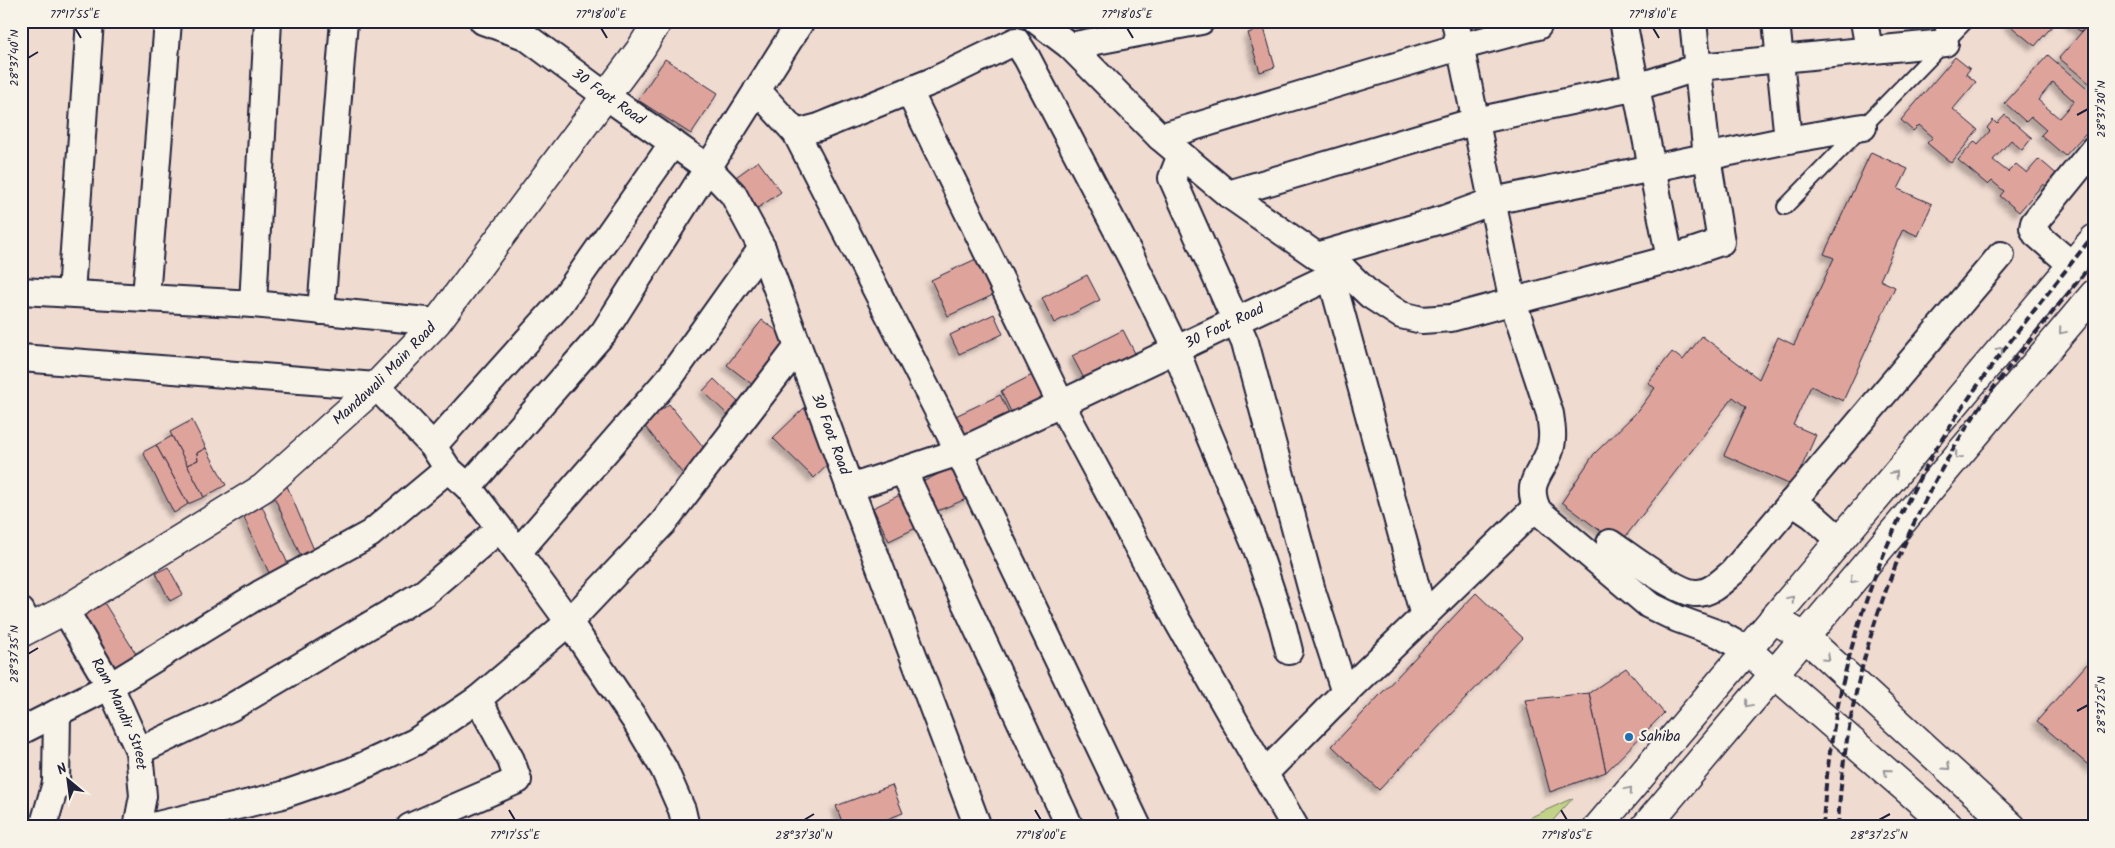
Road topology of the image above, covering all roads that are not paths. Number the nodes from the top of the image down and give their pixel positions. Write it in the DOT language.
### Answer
graph roads {
  1 [pos="90,21"];
  2 [pos="168,21"];
  3 [pos="268,21"];
  4 [pos="344,21"];
  5 [pos="483,21"];
  6 [pos="658,21"];
  7 [pos="800,21"];
  8 [pos="1036,21"];
  9 [pos="1201,21"];
  10 [pos="1455,21"];
  11 [pos="1623,21"];
  12 [pos="1693,21"];
  13 [pos="1776,21"];
  14 [pos="1864,21"];
  15 [pos="1966,21"];
  16 [pos="1538,26"];
  17 [pos="530,29"];
  18 [pos="1944,32"];
  19 [pos="1016,41"];
  20 [pos="1070,46"];
  21 [pos="1459,47"];
  22 [pos="1869,50"];
  23 [pos="1781,59"];
  24 [pos="1699,68"];
  25 [pos="1637,87"];
  26 [pos="757,90"];
  27 [pos="909,91"];
  28 [pos="606,96"];
  29 [pos="1476,120"];
  30 [pos="1863,128"];
  31 [pos="796,133"];
  32 [pos="1160,137"];
  33 [pos="1788,140"];
  34 [pos="673,143"];
  35 [pos="2094,149"];
  36 [pos="1181,155"];
  37 [pos="1707,157"];
  38 [pos="708,168"];
  39 [pos="1651,168"];
  40 [pos="1228,194"];
  41 [pos="1493,201"];
  42 [pos="1786,207"];
  43 [pos="2094,240"];
  44 [pos="762,248"];
  45 [pos="2001,255"];
  46 [pos="1670,259"];
  47 [pos="2072,265"];
  48 [pos="1331,268"];
  49 [pos="21,291"];
  50 [pos="71,293"];
  51 [pos="2094,294"];
  52 [pos="146,298"];
  53 [pos="1513,302"];
  54 [pos="253,304"];
  55 [pos="322,311"];
  56 [pos="1236,321"];
  57 [pos="437,322"];
  58 [pos="798,347"];
  59 [pos="1176,350"];
  60 [pos="21,358"];
  61 [pos="376,386"];
  62 [pos="1061,404"];
  63 [pos="433,446"];
  64 [pos="959,452"];
  65 [pos="448,469"];
  66 [pos="903,470"];
  67 [pos="468,487"];
  68 [pos="850,488"];
  69 [pos="1792,502"];
  70 [pos="1536,507"];
  71 [pos="499,529"];
  72 [pos="1840,540"];
  73 [pos="1610,543"];
  74 [pos="518,552"];
  75 [pos="65,610"];
  76 [pos="1424,616"];
  77 [pos="1773,619"];
  78 [pos="569,622"];
  79 [pos="24,624"];
  80 [pos="1805,637"];
  81 [pos="1748,650"];
  82 [pos="1288,651"];
  83 [pos="1774,672"];
  84 [pos="110,686"];
  85 [pos="1344,693"];
  86 [pos="478,700"];
  87 [pos="57,714"];
  88 [pos="21,731"];
  89 [pos="139,751"];
  90 [pos="1264,774"];
  91 [pos="1650,825"];
  92 [pos="43,827"];
  93 [pos="137,827"];
  94 [pos="149,827"];
  95 [pos="410,827"];
  96 [pos="686,827"];
  97 [pos="978,827"];
  98 [pos="1070,827"];
  99 [pos="1138,827"];
  100 [pos="1295,827"];
  101 [pos="1598,827"];
  102 [pos="1950,827"];
  103 [pos="2012,827"];
  1 -- 50 [label="street"];
  2 -- 52 [label="street"];
  3 -- 54 [label="street"];
  4 -- 55 [label="street"];
  5 -- 17 [label="street, 30 Foot Road"];
  6 -- 28 [label="street, Mandawali Main Road"];
  7 -- 26 [label="street"];
  8 -- 19 [label="street"];
  8 -- 20 [label="street"];
  9 -- 20 [label="street"];
  10 -- 21 [label="street"];
  11 -- 25 [label="street"];
  12 -- 24 [label="street"];
  13 -- 23 [label="street"];
  14 -- 22 [label="street"];
  15 -- 18 [label="lane"];
  16 -- 21 [label="street"];
  17 -- 28 [label="street, 30 Foot Road"];
  18 -- 22 [label="street"];
  18 -- 30 [label="lane"];
  19 -- 27 [label="street"];
  19 -- 59 [label="street"];
  20 -- 32 [label="street"];
  21 -- 29 [label="street"];
  21 -- 32 [label="street"];
  22 -- 23 [label="street"];
  23 -- 24 [label="street"];
  23 -- 33 [label="street"];
  24 -- 25 [label="street"];
  24 -- 37 [label="street"];
  25 -- 29 [label="street"];
  25 -- 39 [label="street"];
  26 -- 31 [label="street"];
  26 -- 38 [label="street"];
  27 -- 31 [label="street"];
  27 -- 62 [label="street"];
  28 -- 34 [label="street, 30 Foot Road"];
  28 -- 57 [label="street, Mandawali Main Road"];
  29 -- 40 [label="street"];
  29 -- 41 [label="street"];
  30 -- 33 [label="street, 30 Foot Road"];
  30 -- 42 [label="lane"];
  31 -- 64 [label="street"];
  32 -- 36 [label="street"];
  33 -- 37 [label="street, 30 Foot Road"];
  34 -- 38 [label="street, 30 Foot Road"];
  34 -- 63 [label="street"];
  35 -- 47 [label="street"];
  36 -- 40 [label="street"];
  36 -- 56 [label="street"];
  37 -- 39 [label="street, 30 Foot Road"];
  37 -- 46 [label="street"];
  38 -- 44 [label="street, 30 Foot Road"];
  38 -- 67 [label="street"];
  39 -- 41 [label="street, 30 Foot Road"];
  39 -- 46 [label="street"];
  40 -- 48 [label="street"];
  41 -- 48 [label="street, 30 Foot Road"];
  41 -- 53 [label="street"];
  43 -- 47 [label="street"];
  44 -- 58 [label="street, 30 Foot Road"];
  44 -- 74 [label="street"];
  45 -- 69 [label="street"];
  46 -- 53 [label="street"];
  72 -- 47 [label="street, one-way"];
  48 -- 53 [label="street"];
  48 -- 56 [label="street, 30 Foot Road"];
  48 -- 76 [label="street"];
  49 -- 50 [label="street"];
  50 -- 52 [label="street"];
  51 -- 80 [label="street, one-way"];
  52 -- 54 [label="street"];
  53 -- 70 [label="street"];
  54 -- 55 [label="street"];
  55 -- 57 [label="street"];
  56 -- 59 [label="street, 30 Foot Road"];
  56 -- 85 [label="street"];
  57 -- 61 [label="street, Mandawali Main Road"];
  58 -- 68 [label="street, 30 Foot Road"];
  58 -- 78 [label="street"];
  59 -- 62 [label="street, 30 Foot Road"];
  59 -- 82 [label="street"];
  60 -- 61 [label="street"];
  61 -- 63 [label="street"];
  61 -- 75 [label="street, Mandawali Main Road"];
  62 -- 64 [label="street, 30 Foot Road"];
  62 -- 90 [label="street"];
  63 -- 65 [label="street"];
  64 -- 66 [label="street, 30 Foot Road"];
  64 -- 99 [label="street"];
  65 -- 67 [label="street"];
  65 -- 84 [label="street"];
  66 -- 68 [label="street, 30 Foot Road"];
  66 -- 98 [label="street"];
  67 -- 71 [label="street"];
  68 -- 97 [label="street"];
  69 -- 72 [label="street"];
  69 -- 73 [label="street"];
  70 -- 76 [label="street"];
  70 -- 81 [label="street"];
  71 -- 74 [label="street"];
  71 -- 89 [label="street"];
  77 -- 72 [label="street, one-way"];
  74 -- 78 [label="street"];
  75 -- 79 [label="street, Mandawali Main Road"];
  75 -- 84 [label="street, Ram Mandir Street"];
  76 -- 85 [label="street"];
  77 -- 80 [label="street"];
  77 -- 81 [label="street"];
  78 -- 86 [label="street"];
  78 -- 96 [label="street"];
  80 -- 83 [label="street"];
  80 -- 103 [label="street, one-way"];
  81 -- 83 [label="street"];
  101 -- 81 [label="street, one-way"];
  83 -- 91 [label="street, one-way"];
  102 -- 83 [label="street, one-way"];
  84 -- 87 [label="street"];
  84 -- 89 [label="street, Ram Mandir Street"];
  85 -- 90 [label="street"];
  86 -- 94 [label="street"];
  86 -- 95 [label="street"];
  87 -- 88 [label="street"];
  87 -- 92 [label="street"];
  89 -- 93 [label="street, Ram Mandir Street"];
  90 -- 100 [label="street"];
}
